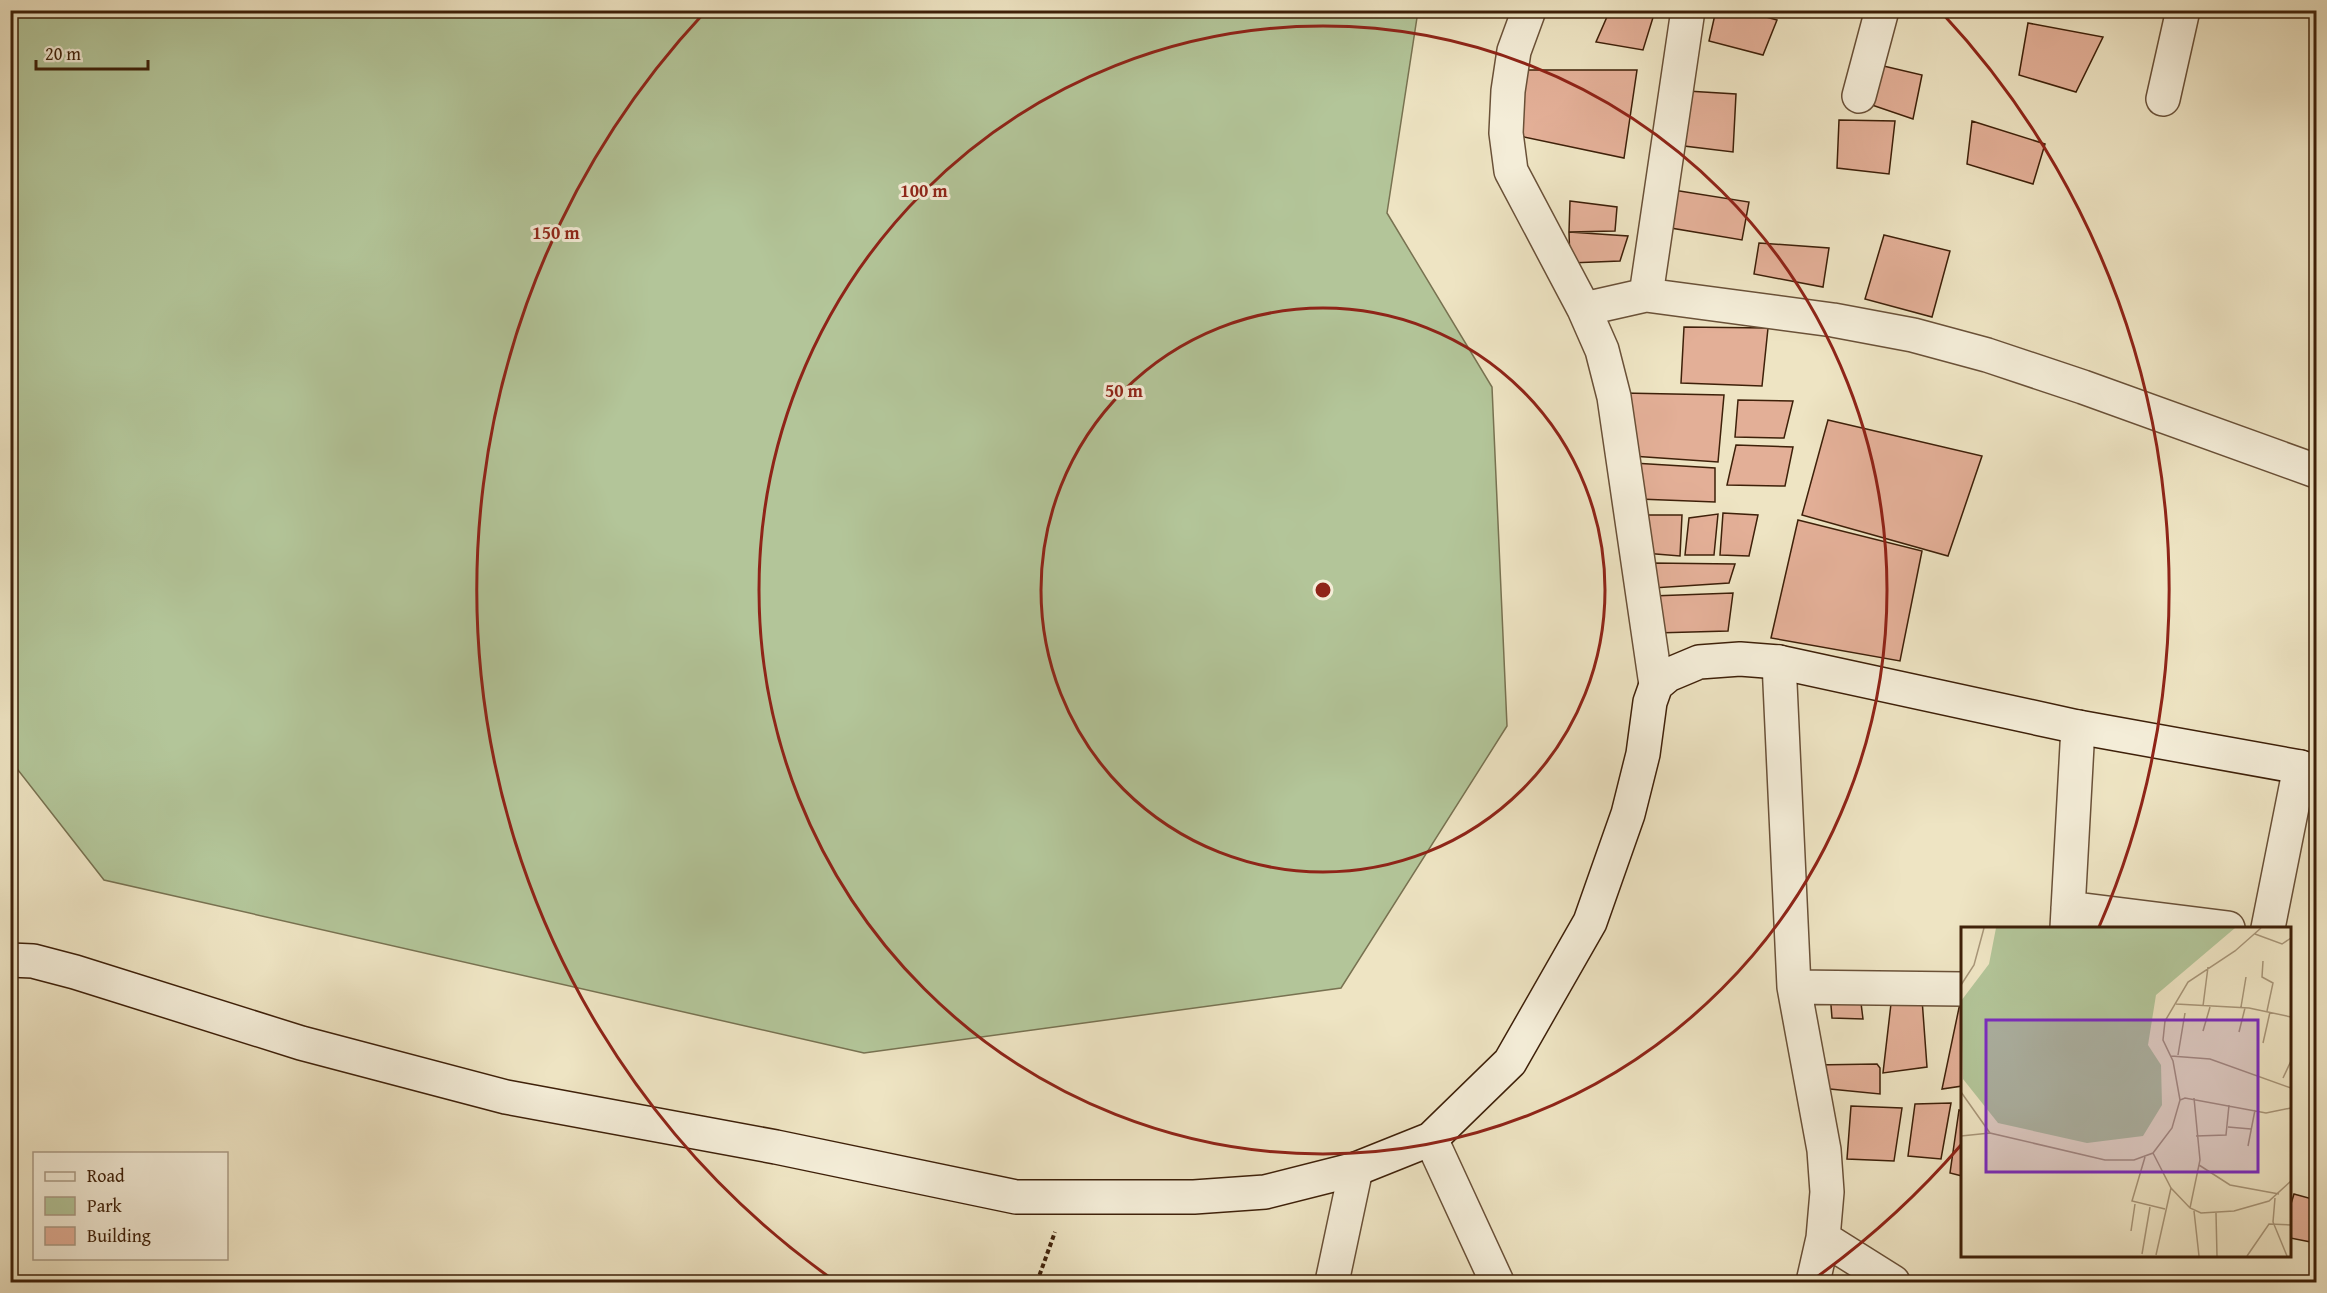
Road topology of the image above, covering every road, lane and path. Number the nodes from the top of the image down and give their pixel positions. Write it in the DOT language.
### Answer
graph roads {
  1 [pos="1529,10"];
  2 [pos="1688,10"];
  3 [pos="1882,10"];
  4 [pos="2183,10"];
  5 [pos="1859,96"];
  6 [pos="2163,99"];
  7 [pos="1646,295"];
  8 [pos="1584,309"];
  9 [pos="2316,471"];
  10 [pos="1779,662"];
  11 [pos="1656,685"];
  12 [pos="2078,727"];
  13 [pos="2308,769"];
  14 [pos="2068,918"];
  15 [pos="2212,927"];
  16 [pos="2268,927"];
  17 [pos="10,934"];
  18 [pos="22,960"];
  19 [pos="1794,987"];
  20 [pos="1961,989"];
  21 [pos="1431,1139"];
  22 [pos="1356,1169"];
  23 [pos="1067,1197"];
  24 [pos="1822,1238"];
  25 [pos="1037,1282"];
  26 [pos="1332,1282"];
  27 [pos="1497,1282"];
  28 [pos="1814,1282"];
  29 [pos="1893,1282"];
  1 -- 8 [label="street"];
  2 -- 7 [label="street"];
  3 -- 5 [label="street"];
  4 -- 6 [label="street"];
  7 -- 8 [label="street"];
  7 -- 9 [label="street"];
  8 -- 11 [label="street"];
  10 -- 11 [label="street"];
  10 -- 12 [label="street"];
  10 -- 19 [label="street"];
  11 -- 21 [label="street"];
  12 -- 13 [label="street"];
  12 -- 14 [label="street"];
  13 -- 16 [label="street"];
  14 -- 15 [label="street"];
  17 -- 18 [label="street"];
  18 -- 23 [label="street"];
  19 -- 20 [label="street"];
  19 -- 24 [label="street"];
  21 -- 22 [label="street"];
  21 -- 27 [label="street"];
  22 -- 23 [label="street"];
  22 -- 26 [label="street"];
  23 -- 25 [label="path"];
  24 -- 28 [label="street"];
  24 -- 29 [label="street"];
}
